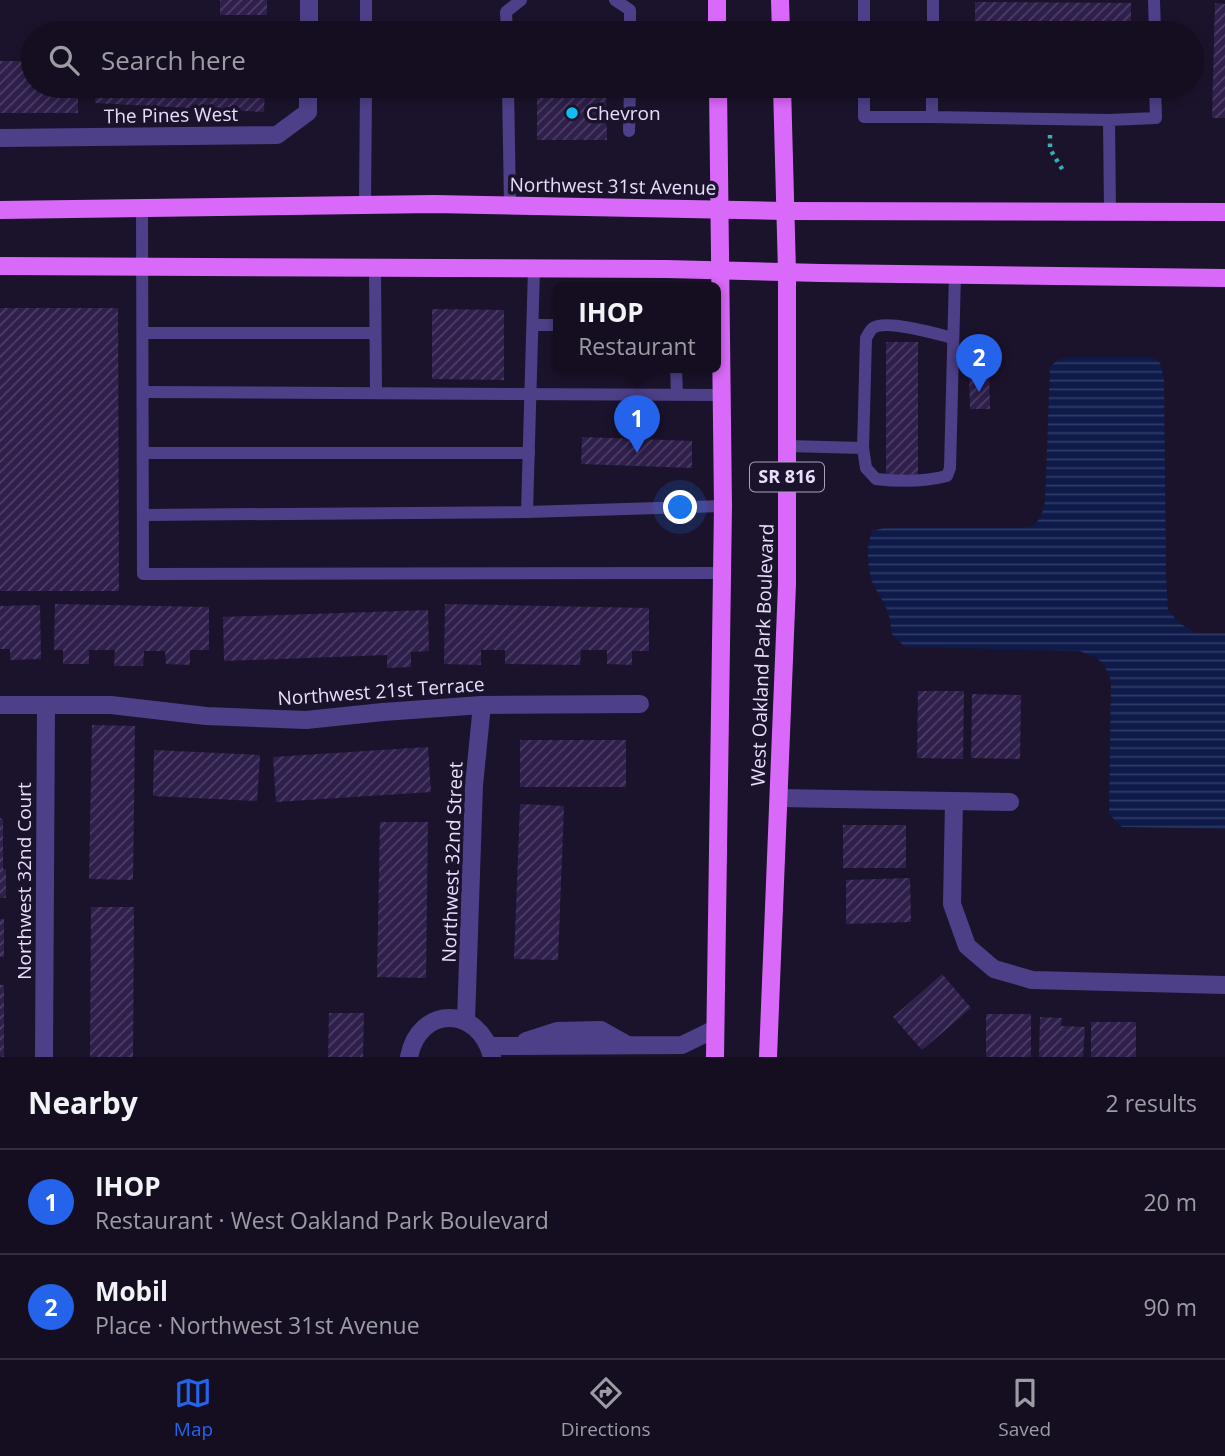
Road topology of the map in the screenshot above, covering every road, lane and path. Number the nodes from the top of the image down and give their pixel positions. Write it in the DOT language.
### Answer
graph roads {
  1 [pos="309,0"];
  2 [pos="366,0"];
  3 [pos="521,0"];
  4 [pos="615,0"];
  5 [pos="717,0"];
  6 [pos="780,0"];
  7 [pos="864,0"];
  8 [pos="933,0"];
  9 [pos="1154,0"];
  10 [pos="309,21"];
  11 [pos="366,21"];
  12 [pos="506,21"];
  13 [pos="630,21"];
  14 [pos="717,21"];
  15 [pos="781,21"];
  16 [pos="864,21"];
  17 [pos="933,21"];
  18 [pos="1154,21"];
  19 [pos="308,98"];
  20 [pos="366,98"];
  21 [pos="508,98"];
  22 [pos="630,98"];
  23 [pos="718,98"];
  24 [pos="782,98"];
  25 [pos="864,98"];
  26 [pos="932,98"];
  27 [pos="1155,98"];
  28 [pos="932,117"];
  29 [pos="1109,120"];
  30 [pos="629,131"];
  31 [pos="1050,135"];
  32 [pos="0,138"];
  33 [pos="1064,172"];
  34 [pos="365,204"];
  35 [pos="510,205"];
  36 [pos="142,208"];
  37 [pos="0,210"];
  38 [pos="721,210"];
  39 [pos="784,211"];
  40 [pos="1110,212"];
  41 [pos="1225,212"];
  42 [pos="0,266"];
  43 [pos="144,266"];
  44 [pos="375,268"];
  45 [pos="534,268"];
  46 [pos="720,270"];
  47 [pos="787,272"];
  48 [pos="955,274"];
  49 [pos="1225,278"];
  50 [pos="720,282"];
  51 [pos="721,312"];
  52 [pos="533,326"];
  53 [pos="553,326"];
  54 [pos="375,333"];
  55 [pos="143,334"];
  56 [pos="953,338"];
  57 [pos="676,373"];
  58 [pos="143,392"];
  59 [pos="376,393"];
  60 [pos="531,394"];
  61 [pos="677,394"];
  62 [pos="723,395"];
  63 [pos="787,446"];
  64 [pos="863,448"];
  65 [pos="143,453"];
  66 [pos="529,453"];
  67 [pos="723,506"];
  68 [pos="527,512"];
  69 [pos="143,515"];
  70 [pos="723,573"];
  71 [pos="640,704"];
  72 [pos="0,705"];
  73 [pos="46,705"];
  74 [pos="482,705"];
  75 [pos="779,798"];
  76 [pos="954,802"];
  77 [pos="1010,802"];
  78 [pos="1225,985"];
  79 [pos="466,1021"];
  80 [pos="715,1029"];
  81 [pos="491,1051"];
  82 [pos="44,1057"];
  83 [pos="409,1057"];
  84 [pos="715,1057"];
  85 [pos="768,1057"];
  1 -- 10 [label="street"];
  2 -- 11 [label="lane"];
  3 -- 12 [label="lane"];
  4 -- 13 [label="lane"];
  5 -- 14 [label="main road"];
  6 -- 15 [label="main road"];
  7 -- 16 [label="lane"];
  8 -- 17 [label="lane"];
  9 -- 18 [label="lane"];
  19 -- 32 [label="street, The Pines West"];
  20 -- 34 [label="lane"];
  21 -- 35 [label="lane"];
  22 -- 30 [label="lane"];
  23 -- 38 [label="main road, West Oakland Park Boulevard / SR 816"];
  24 -- 39 [label="main road, West Oakland Park Boulevard / SR 816"];
  25 -- 28 [label="lane"];
  26 -- 28 [label="lane"];
  27 -- 29 [label="lane"];
  28 -- 29 [label="lane"];
  29 -- 40 [label="lane"];
  31 -- 33 [label="path"];
  34 -- 35 [label="main road, Northwest 31st Avenue"];
  34 -- 36 [label="main road, Northwest 31st Avenue"];
  35 -- 38 [label="main road, Northwest 31st Avenue"];
  36 -- 37 [label="main road, Northwest 31st Avenue"];
  36 -- 43 [label="lane"];
  38 -- 39 [label="main road, Northwest 31st Avenue"];
  38 -- 46 [label="main road, West Oakland Park Boulevard / SR 816"];
  39 -- 40 [label="main road, Northwest 31st Avenue"];
  39 -- 47 [label="main road, West Oakland Park Boulevard / SR 816"];
  40 -- 41 [label="main road, Northwest 31st Avenue"];
  42 -- 43 [label="main road"];
  43 -- 44 [label="main road"];
  43 -- 55 [label="lane"];
  44 -- 45 [label="main road"];
  44 -- 54 [label="lane"];
  45 -- 46 [label="main road"];
  45 -- 52 [label="lane"];
  46 -- 47 [label="main road"];
  46 -- 50 [label="main road, West Oakland Park Boulevard / SR 816"];
  47 -- 48 [label="main road"];
  47 -- 63 [label="main road, West Oakland Park Boulevard / SR 816"];
  48 -- 49 [label="main road"];
  48 -- 56 [label="lane"];
  51 -- 62 [label="main road, West Oakland Park Boulevard / SR 816"];
  52 -- 53 [label="lane"];
  52 -- 60 [label="lane"];
  54 -- 55 [label="lane"];
  54 -- 59 [label="lane"];
  55 -- 58 [label="lane"];
  56 -- 64 [label="lane"];
  56 -- 64 [label="lane"];
  57 -- 61 [label="lane"];
  58 -- 59 [label="lane"];
  58 -- 65 [label="lane"];
  59 -- 60 [label="lane"];
  60 -- 61 [label="lane"];
  60 -- 66 [label="lane"];
  61 -- 62 [label="lane"];
  62 -- 67 [label="main road, West Oakland Park Boulevard / SR 816"];
  63 -- 64 [label="lane"];
  63 -- 75 [label="main road, West Oakland Park Boulevard / SR 816"];
  65 -- 66 [label="lane"];
  65 -- 69 [label="lane"];
  66 -- 68 [label="lane"];
  67 -- 68 [label="lane"];
  67 -- 70 [label="main road, West Oakland Park Boulevard / SR 816"];
  68 -- 69 [label="lane"];
  69 -- 70 [label="lane"];
  70 -- 80 [label="main road, West Oakland Park Boulevard / SR 816"];
  71 -- 74 [label="street, Northwest 21st Terrace"];
  72 -- 73 [label="street, Northwest 21st Terrace"];
  73 -- 74 [label="street, Northwest 21st Terrace"];
  73 -- 82 [label="street, Northwest 32nd Court"];
  74 -- 79 [label="street, Northwest 32nd Street"];
  75 -- 76 [label="street"];
  75 -- 85 [label="main road, West Oakland Park Boulevard / SR 816"];
  76 -- 77 [label="street"];
  76 -- 78 [label="street"];
  79 -- 81 [label="street"];
  79 -- 83 [label="street"];
  80 -- 81 [label="street"];
  80 -- 84 [label="main road, West Oakland Park Boulevard / SR 816"];
}
